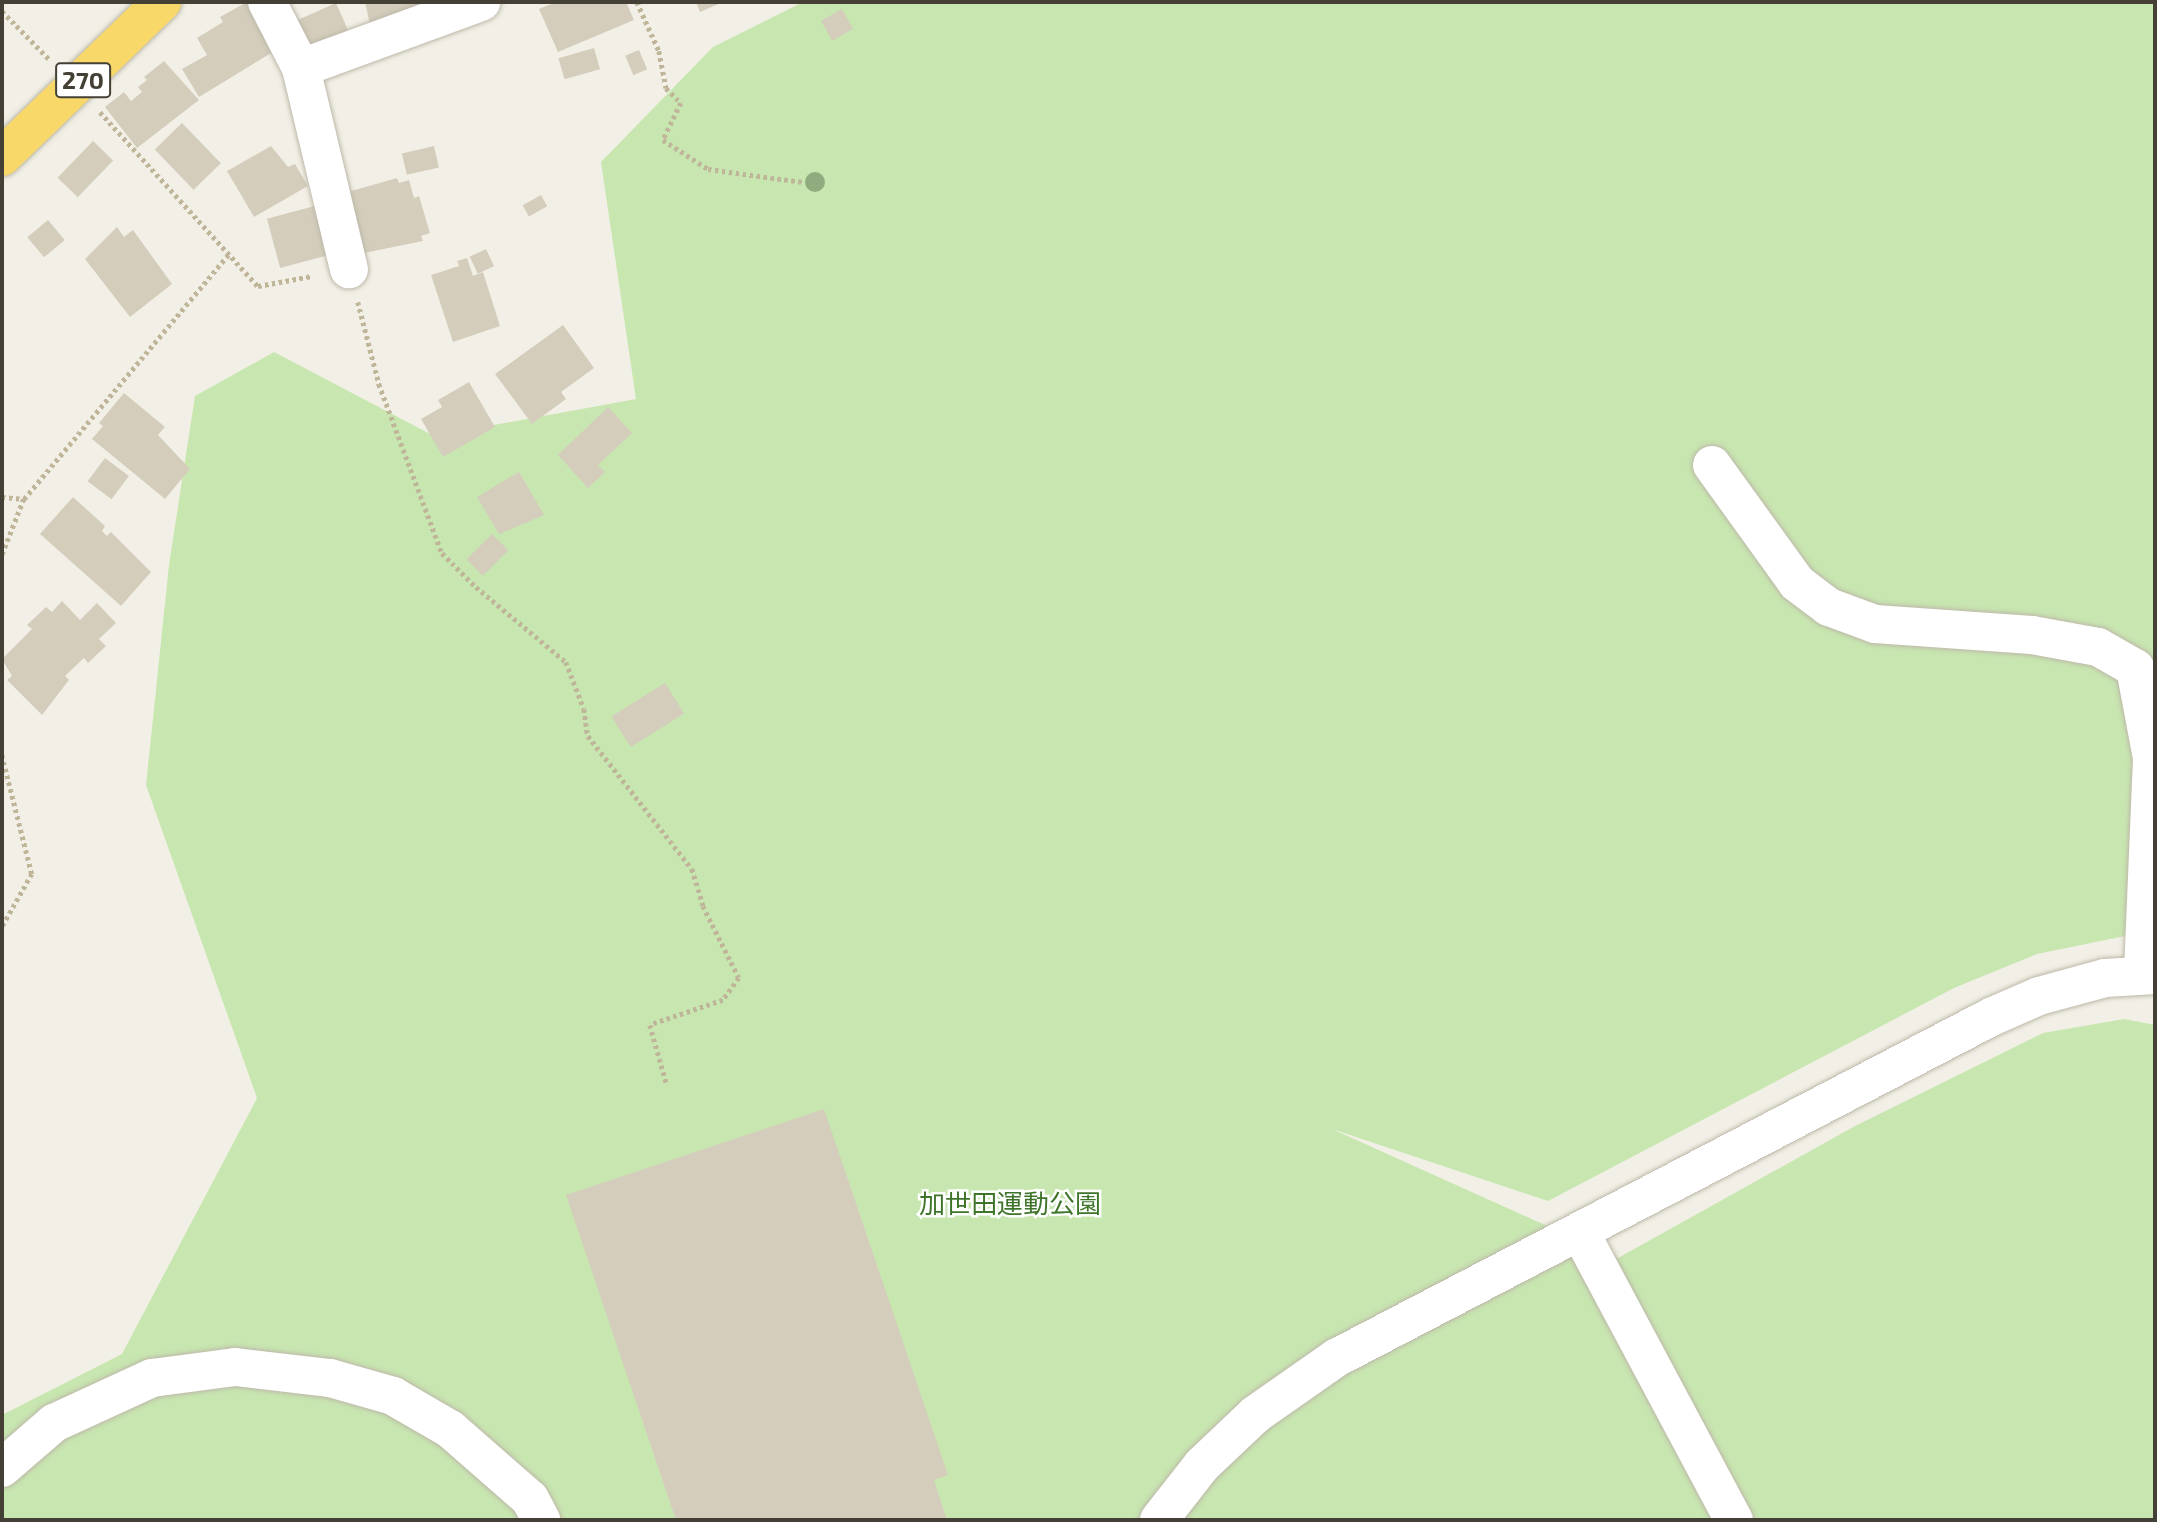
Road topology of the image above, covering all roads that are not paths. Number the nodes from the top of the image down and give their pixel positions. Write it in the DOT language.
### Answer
graph roads {
  1 [pos="162,2"];
  2 [pos="267,2"];
  3 [pos="481,2"];
  4 [pos="301,68"];
  5 [pos="2,157"];
  6 [pos="349,270"];
  7 [pos="1712,466"];
  8 [pos="2149,974"];
  9 [pos="1580,1233"];
  10 [pos="2,1468"];
  11 [pos="541,1520"];
  12 [pos="1159,1520"];
  13 [pos="1734,1520"];
  1 -- 5 [label="highway, 270"];
  2 -- 4 [label="street"];
  3 -- 4 [label="street"];
  4 -- 6 [label="street"];
  7 -- 8 [label="street"];
  8 -- 9 [label="street"];
  9 -- 12 [label="street"];
  9 -- 13 [label="street"];
  10 -- 11 [label="street"];
}
